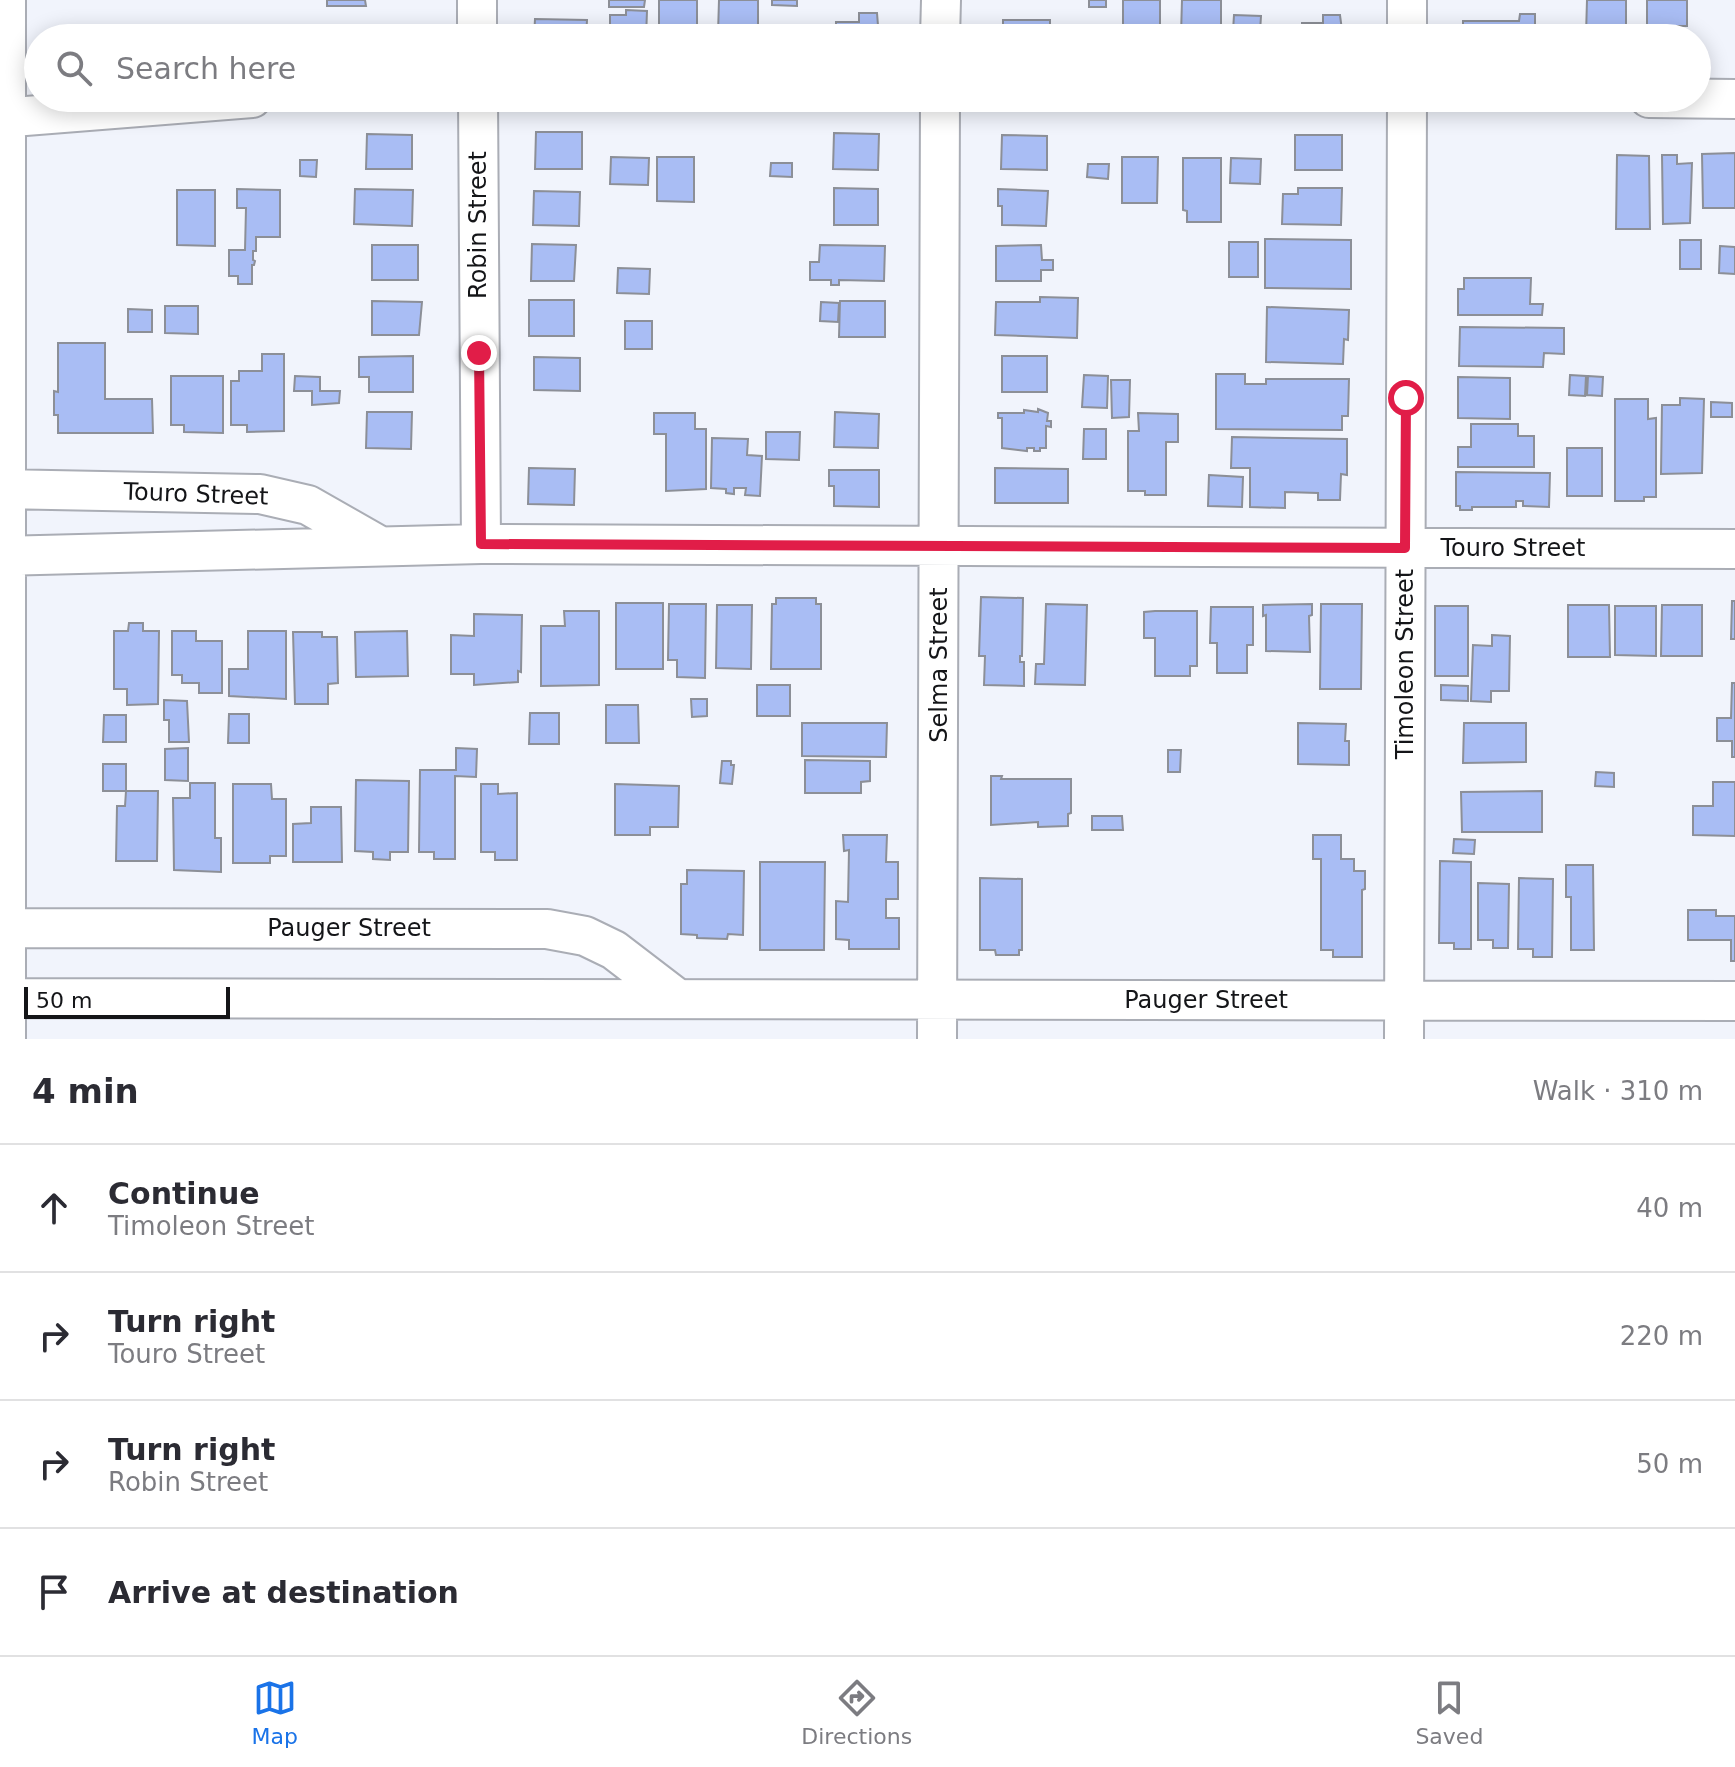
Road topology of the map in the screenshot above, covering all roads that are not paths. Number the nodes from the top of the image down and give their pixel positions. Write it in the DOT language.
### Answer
graph roads {
  1 [pos="6,0"];
  2 [pos="477,0"];
  3 [pos="941,0"];
  4 [pos="1407,0"];
  5 [pos="477,24"];
  6 [pos="940,24"];
  7 [pos="1407,24"];
  8 [pos="15,46"];
  9 [pos="1711,99"];
  10 [pos="1735,99"];
  11 [pos="78,112"];
  12 [pos="478,112"];
  13 [pos="940,112"];
  14 [pos="1407,112"];
  15 [pos="4,118"];
  16 [pos="3,489"];
  17 [pos="481,544"];
  18 [pos="380,546"];
  19 [pos="939,546"];
  20 [pos="1405,548"];
  21 [pos="1735,549"];
  22 [pos="3,556"];
  23 [pos="3,928"];
  24 [pos="3,998"];
  25 [pos="678,999"];
  26 [pos="936,1000"];
  27 [pos="1404,1000"];
  28 [pos="1735,1001"];
  29 [pos="6,1039"];
  30 [pos="937,1039"];
  31 [pos="1404,1039"];
  1 -- 8 [label="street"];
  2 -- 5 [label="street"];
  3 -- 6 [label="street"];
  4 -- 7 [label="street"];
  8 -- 15 [label="street"];
  9 -- 10 [label="street"];
  11 -- 15 [label="street"];
  12 -- 17 [label="street, Robin Street"];
  13 -- 19 [label="street, Selma Street"];
  14 -- 20 [label="street, Timoleon Street"];
  15 -- 16 [label="street"];
  16 -- 18 [label="street, Touro Street"];
  16 -- 22 [label="street"];
  17 -- 18 [label="street, Touro Street"];
  17 -- 19 [label="street, Touro Street"];
  18 -- 22 [label="street, Touro Street"];
  19 -- 20 [label="street, Touro Street"];
  19 -- 26 [label="street, Selma Street"];
  20 -- 21 [label="street, Touro Street"];
  20 -- 27 [label="street, Timoleon Street"];
  22 -- 23 [label="street"];
  23 -- 24 [label="street"];
  23 -- 25 [label="street, Pauger Street"];
  24 -- 25 [label="street, Pauger Street"];
  24 -- 29 [label="street"];
  25 -- 26 [label="street, Pauger Street"];
  26 -- 27 [label="street, Pauger Street"];
  26 -- 30 [label="street, Selma Street"];
  27 -- 28 [label="street, Pauger Street"];
  27 -- 31 [label="street, Timoleon Street"];
}
